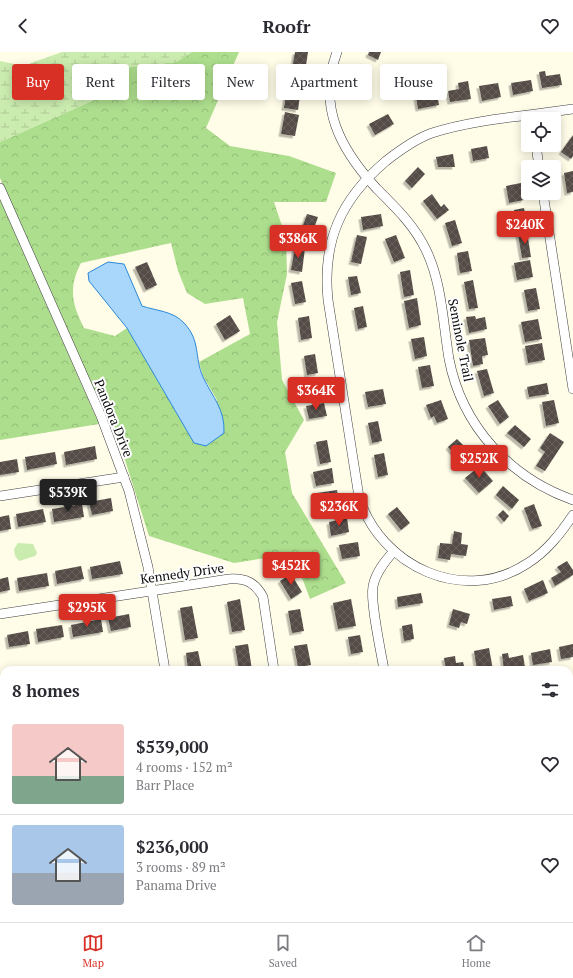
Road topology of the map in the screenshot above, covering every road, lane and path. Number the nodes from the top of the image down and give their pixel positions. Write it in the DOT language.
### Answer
graph roads {
  1 [pos="337,52"];
  2 [pos="573,109"];
  3 [pos="557,112"];
  4 [pos="521,118"];
  5 [pos="367,177"];
  6 [pos="0,188"];
  7 [pos="544,200"];
  8 [pos="573,389"];
  9 [pos="124,477"];
  10 [pos="0,496"];
  11 [pos="573,500"];
  12 [pos="573,515"];
  13 [pos="394,551"];
  14 [pos="152,590"];
  15 [pos="0,614"];
  16 [pos="164,666"];
  17 [pos="273,666"];
  18 [pos="383,666"];
  1 -- 5 [label="street, Seminole Trail"];
  2 -- 3 [label="street"];
  4 -- 5 [label="street"];
  5 -- 11 [label="street, Seminole Trail"];
  5 -- 13 [label="street"];
  6 -- 9 [label="street, Pandora Drive"];
  7 -- 8 [label="street"];
  9 -- 10 [label="street"];
  9 -- 14 [label="street, Pandora Drive"];
  12 -- 13 [label="street"];
  13 -- 18 [label="street"];
  14 -- 15 [label="street, Kennedy Drive"];
  14 -- 16 [label="street, Pandora Drive"];
  14 -- 17 [label="street, Kennedy Drive"];
}
